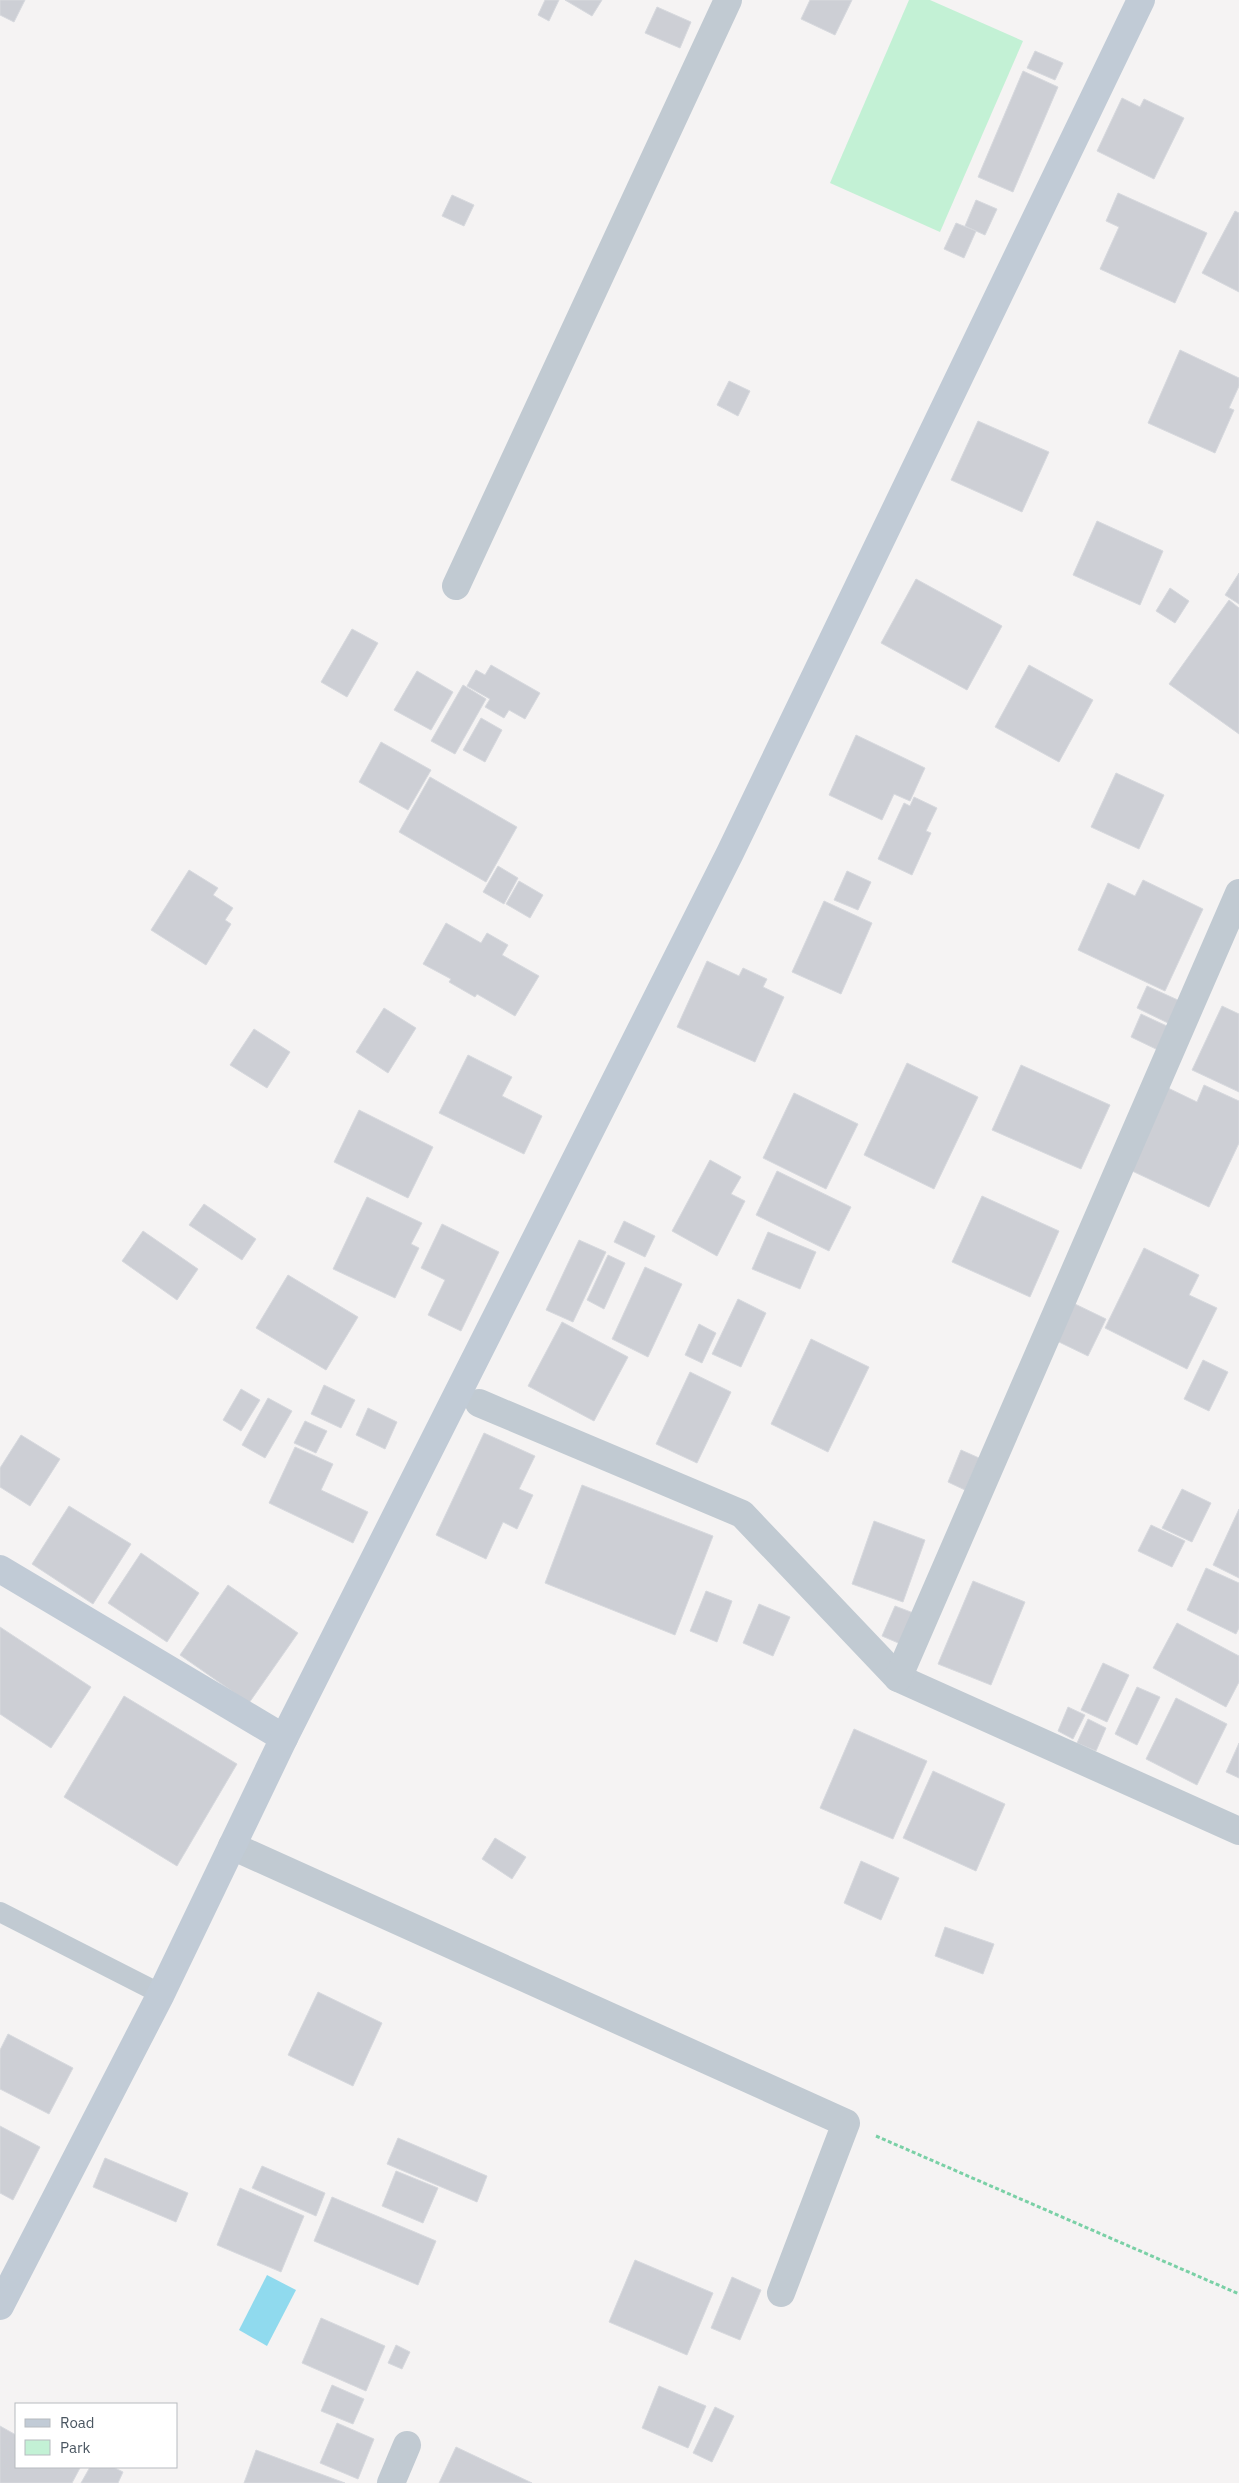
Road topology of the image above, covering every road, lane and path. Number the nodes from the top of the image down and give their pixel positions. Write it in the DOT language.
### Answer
graph roads {
  1 [pos="728,0"];
  2 [pos="1141,0"];
  3 [pos="456,586"];
  4 [pos="1239,893"];
  5 [pos="479,1403"];
  6 [pos="0,1569"];
  7 [pos="898,1678"];
  8 [pos="284,1738"];
  9 [pos="1239,1831"];
  10 [pos="232,1846"];
  11 [pos="0,1912"];
  12 [pos="161,1994"];
  13 [pos="846,2123"];
  14 [pos="781,2293"];
  15 [pos="1239,2294"];
  16 [pos="0,2306"];
  17 [pos="407,2445"];
  18 [pos="391,2483"];
  1 -- 3 [label="street"];
  2 -- 8 [label="street"];
  4 -- 7 [label="street"];
  5 -- 7 [label="street"];
  6 -- 8 [label="street"];
  7 -- 9 [label="street"];
  8 -- 10 [label="street"];
  10 -- 12 [label="street"];
  10 -- 13 [label="street"];
  11 -- 12 [label="lane"];
  12 -- 16 [label="street"];
  13 -- 14 [label="street"];
  13 -- 15 [label="path"];
  17 -- 18 [label="street"];
}
